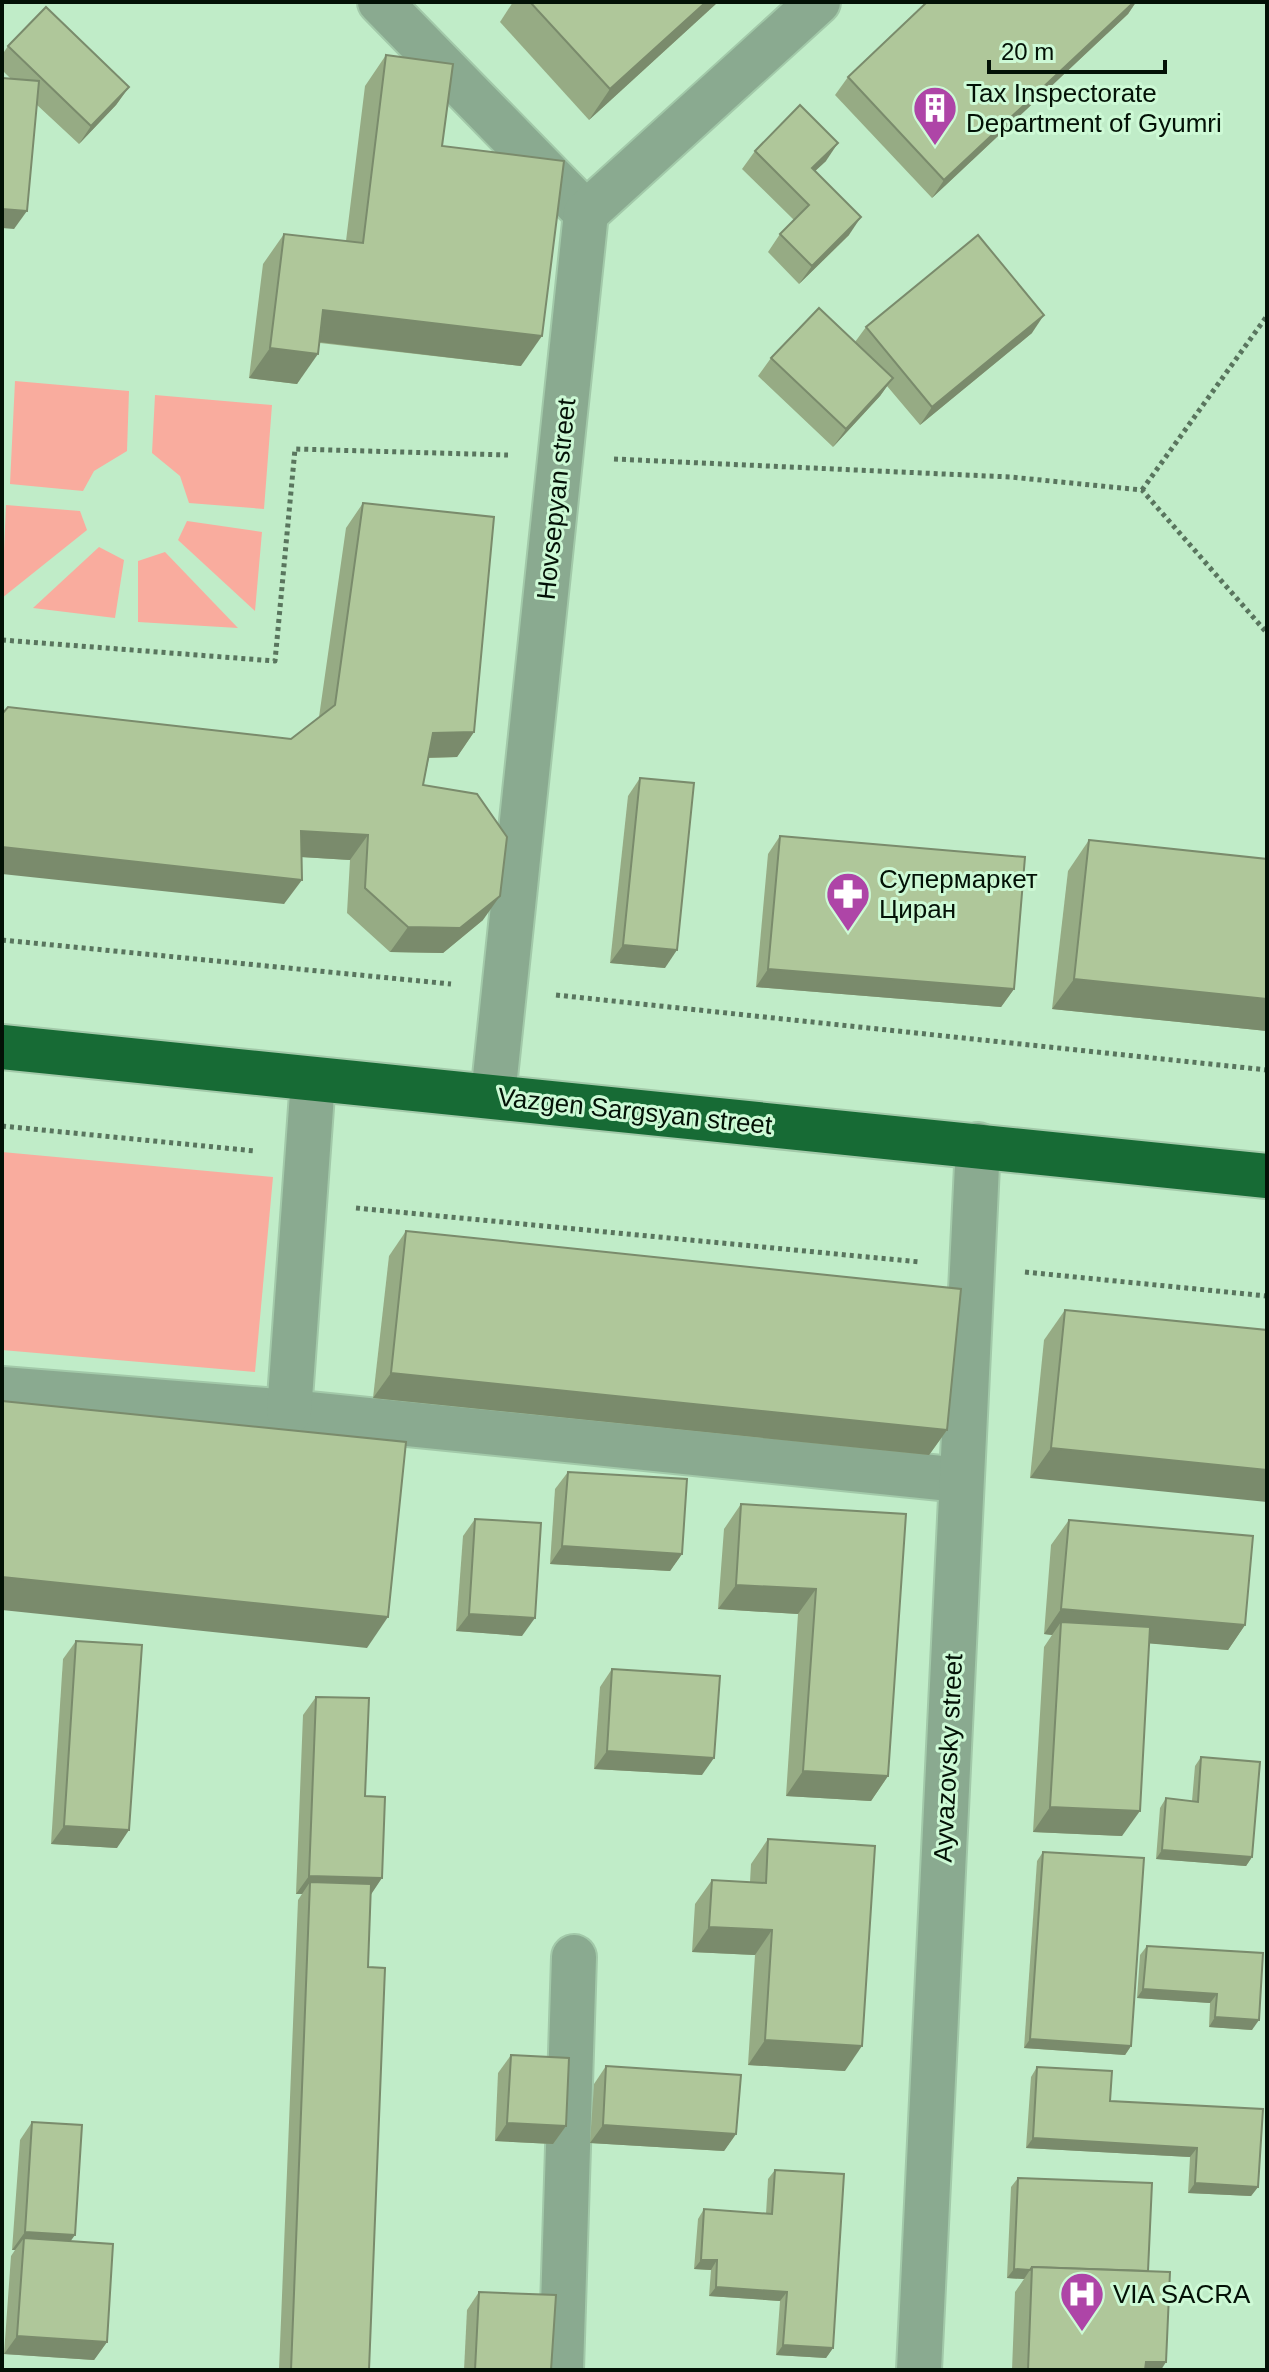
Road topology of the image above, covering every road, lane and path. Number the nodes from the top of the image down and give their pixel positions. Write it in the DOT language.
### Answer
graph roads {
  1 [pos="380,2"];
  2 [pos="818,2"];
  3 [pos="586,213"];
  4 [pos="1267,316"];
  5 [pos="561,456"];
  6 [pos="1142,490"];
  7 [pos="1267,633"];
  8 [pos="2,640"];
  9 [pos="2,940"];
  10 [pos="505,990"];
  11 [pos="2,1047"];
  12 [pos="1267,1070"];
  13 [pos="313,1080"];
  14 [pos="493,1096"];
  15 [pos="2,1126"];
  16 [pos="978,1145"];
  17 [pos="308,1156"];
  18 [pos="1267,1176"];
  19 [pos="304,1204"];
  20 [pos="971,1267"];
  21 [pos="1267,1296"];
  22 [pos="2,1389"];
  23 [pos="289,1412"];
  24 [pos="961,1480"];
  25 [pos="574,1957"];
  26 [pos="561,2370"];
  27 [pos="919,2370"];
  1 -- 3 [label="street"];
  2 -- 3 [label="street"];
  3 -- 5 [label="street, Hovsepyan street"];
  4 -- 6 [label="path"];
  5 -- 6 [label="path"];
  5 -- 8 [label="path"];
  5 -- 10 [label="street, Hovsepyan street"];
  6 -- 7 [label="path"];
  9 -- 10 [label="path"];
  10 -- 12 [label="path"];
  10 -- 14 [label="street, Hovsepyan street"];
  11 -- 13 [label="highway, Vazgen Sargsyan street"];
  13 -- 14 [label="highway, Vazgen Sargsyan street"];
  13 -- 17 [label="street"];
  14 -- 16 [label="highway, Vazgen Sargsyan street"];
  15 -- 17 [label="path"];
  16 -- 18 [label="highway, Vazgen Sargsyan street"];
  16 -- 20 [label="street, Ayvazovsky street"];
  17 -- 19 [label="street"];
  19 -- 20 [label="path"];
  19 -- 23 [label="street"];
  20 -- 21 [label="path"];
  20 -- 24 [label="street, Ayvazovsky street"];
  22 -- 23 [label="street"];
  23 -- 24 [label="street"];
  24 -- 27 [label="street, Ayvazovsky street"];
  25 -- 26 [label="street"];
}
